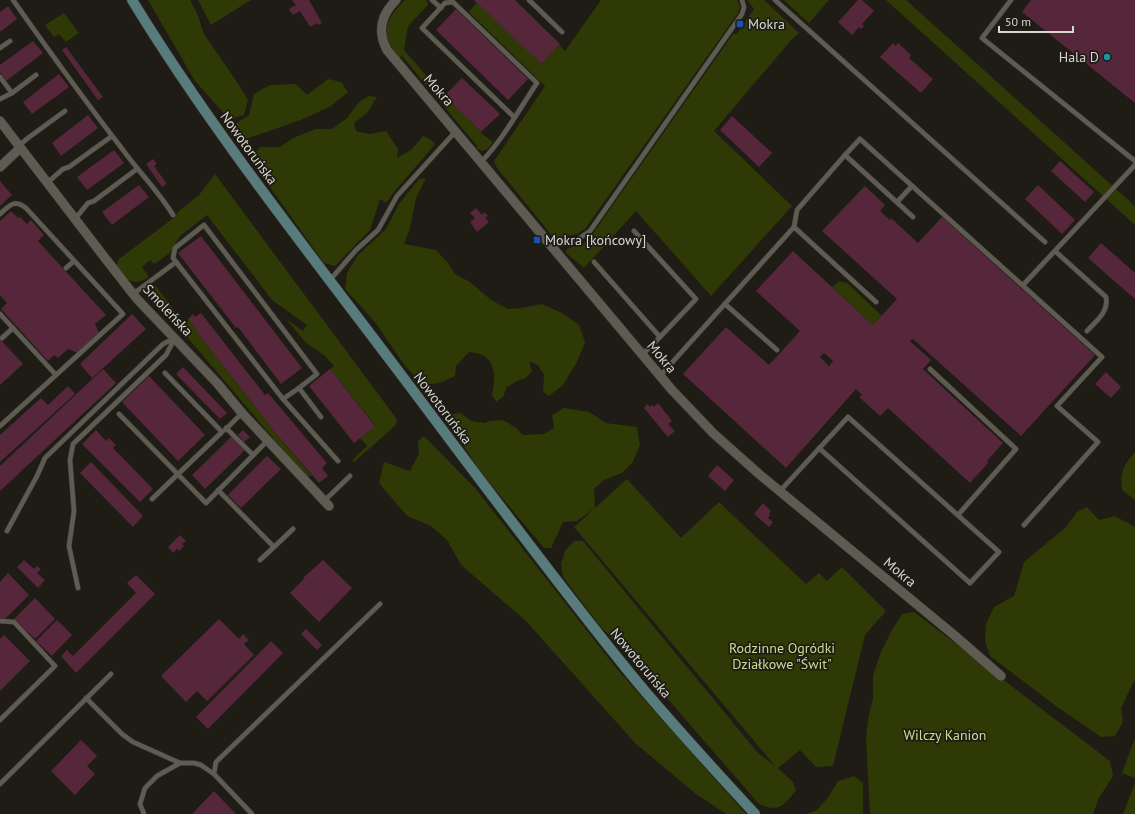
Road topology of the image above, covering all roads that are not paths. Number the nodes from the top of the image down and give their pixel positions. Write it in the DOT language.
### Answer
graph roads {
  1 [pos="13,0"];
  2 [pos="132,0"];
  3 [pos="396,0"];
  4 [pos="432,0"];
  5 [pos="529,0"];
  6 [pos="742,0"];
  7 [pos="775,0"];
  8 [pos="1012,0"];
  9 [pos="440,8"];
  10 [pos="562,32"];
  11 [pos="10,41"];
  12 [pos="0,48"];
  13 [pos="36,75"];
  14 [pos="0,77"];
  15 [pos="12,93"];
  16 [pos="0,99"];
  17 [pos="66,111"];
  18 [pos="514,117"];
  19 [pos="0,121"];
  20 [pos="456,131"];
  21 [pos="112,136"];
  22 [pos="20,147"];
  23 [pos="845,155"];
  24 [pos="1135,161"];
  25 [pos="481,162"];
  26 [pos="1135,165"];
  27 [pos="0,167"];
  28 [pos="137,169"];
  29 [pos="47,183"];
  30 [pos="912,186"];
  31 [pos="897,202"];
  32 [pos="0,214"];
  33 [pos="173,216"];
  34 [pos="913,217"];
  35 [pos="75,219"];
  36 [pos="794,227"];
  37 [pos="634,232"];
  38 [pos="1045,242"];
  39 [pos="551,246"];
  40 [pos="1055,251"];
  41 [pos="74,261"];
  42 [pos="176,262"];
  43 [pos="594,262"];
  44 [pos="66,268"];
  45 [pos="330,280"];
  46 [pos="1023,286"];
  47 [pos="133,294"];
  48 [pos="876,302"];
  49 [pos="725,304"];
  50 [pos="0,314"];
  51 [pos="13,328"];
  52 [pos="1087,331"];
  53 [pos="660,337"];
  54 [pos="2,338"];
  55 [pos="175,338"];
  56 [pos="777,350"];
  57 [pos="642,355"];
  58 [pos="930,369"];
  59 [pos="165,373"];
  60 [pos="56,375"];
  61 [pos="660,376"];
  62 [pos="298,388"];
  63 [pos="283,399"];
  64 [pos="242,413"];
  65 [pos="119,414"];
  66 [pos="321,416"];
  67 [pos="0,426"];
  68 [pos="226,428"];
  69 [pos="222,432"];
  70 [pos="268,440"];
  71 [pos="819,448"];
  72 [pos="253,455"];
  73 [pos="338,461"];
  74 [pos="178,475"];
  75 [pos="350,476"];
  76 [pos="218,490"];
  77 [pos="780,491"];
  78 [pos="152,499"];
  79 [pos="327,503"];
  80 [pos="958,515"];
  81 [pos="1024,525"];
  82 [pos="293,529"];
  83 [pos="7,531"];
  84 [pos="274,547"];
  85 [pos="260,560"];
  86 [pos="78,588"];
  87 [pos="380,604"];
  88 [pos="0,621"];
  89 [pos="111,674"];
  90 [pos="1001,676"];
  91 [pos="86,698"];
  92 [pos="0,720"];
  93 [pos="180,763"];
  94 [pos="214,774"];
  95 [pos="0,784"];
  96 [pos="144,814"];
  97 [pos="252,814"];
  98 [pos="755,814"];
  1 -- 21 [label="lane"];
  2 -- 45 [label="main road, Nowotoruńska"];
  3 -- 20 [label="street, Mokra"];
  4 -- 9 [label="lane"];
  5 -- 10 [label="lane"];
  6 -- 39 [label="lane"];
  7 -- 38 [label="lane"];
  8 -- 24 [label="lane"];
  9 -- 18 [label="lane"];
  9 -- 18 [label="lane"];
  11 -- 12 [label="lane"];
  13 -- 15 [label="lane"];
  14 -- 15 [label="lane"];
  15 -- 16 [label="lane"];
  17 -- 22 [label="lane"];
  18 -- 25 [label="lane"];
  19 -- 22 [label="street, Smoleńska"];
  20 -- 25 [label="street, Mokra"];
  20 -- 45 [label="lane"];
  21 -- 28 [label="lane"];
  21 -- 29 [label="lane"];
  22 -- 27 [label="street"];
  22 -- 29 [label="street, Smoleńska"];
  23 -- 30 [label="lane"];
  23 -- 31 [label="lane"];
  23 -- 36 [label="lane"];
  25 -- 39 [label="street, Mokra"];
  26 -- 40 [label="lane"];
  28 -- 33 [label="lane"];
  28 -- 35 [label="lane"];
  29 -- 35 [label="street, Smoleńska"];
  30 -- 31 [label="lane"];
  30 -- 46 [label="lane"];
  31 -- 34 [label="lane"];
  32 -- 41 [label="lane"];
  35 -- 47 [label="street, Smoleńska"];
  36 -- 48 [label="lane"];
  36 -- 49 [label="lane"];
  37 -- 53 [label="lane"];
  39 -- 57 [label="street, Mokra"];
  40 -- 46 [label="lane"];
  40 -- 52 [label="lane"];
  41 -- 44 [label="lane"];
  41 -- 60 [label="lane"];
  42 -- 47 [label="lane"];
  42 -- 62 [label="lane"];
  42 -- 63 [label="lane"];
  43 -- 53 [label="lane"];
  45 -- 98 [label="main road, Nowotoruńska"];
  46 -- 81 [label="lane"];
  47 -- 55 [label="street, Smoleńska"];
  49 -- 56 [label="lane"];
  49 -- 61 [label="lane"];
  50 -- 51 [label="lane"];
  51 -- 54 [label="lane"];
  51 -- 60 [label="lane"];
  53 -- 57 [label="lane"];
  55 -- 64 [label="street, Smoleńska"];
  55 -- 83 [label="lane"];
  55 -- 86 [label="lane"];
  57 -- 61 [label="street, Mokra"];
  58 -- 80 [label="lane"];
  59 -- 69 [label="lane"];
  60 -- 67 [label="lane"];
  61 -- 77 [label="street, Mokra"];
  62 -- 63 [label="lane"];
  62 -- 66 [label="lane"];
  63 -- 73 [label="lane"];
  64 -- 68 [label="lane"];
  64 -- 70 [label="street, Smoleńska"];
  65 -- 74 [label="lane"];
  68 -- 69 [label="lane"];
  68 -- 72 [label="lane"];
  69 -- 74 [label="lane"];
  70 -- 72 [label="lane"];
  70 -- 79 [label="street, Smoleńska"];
  71 -- 77 [label="lane"];
  71 -- 80 [label="lane"];
  71 -- 80 [label="lane"];
  72 -- 76 [label="lane"];
  74 -- 76 [label="lane"];
  74 -- 78 [label="lane"];
  75 -- 79 [label="lane"];
  76 -- 84 [label="lane"];
  77 -- 90 [label="street, Mokra"];
  82 -- 84 [label="lane"];
  84 -- 85 [label="lane"];
  87 -- 94 [label="lane"];
  88 -- 92 [label="lane"];
  89 -- 91 [label="lane"];
  91 -- 93 [label="lane"];
  91 -- 95 [label="lane"];
  93 -- 94 [label="lane"];
  93 -- 96 [label="lane"];
  94 -- 97 [label="lane"];
}
